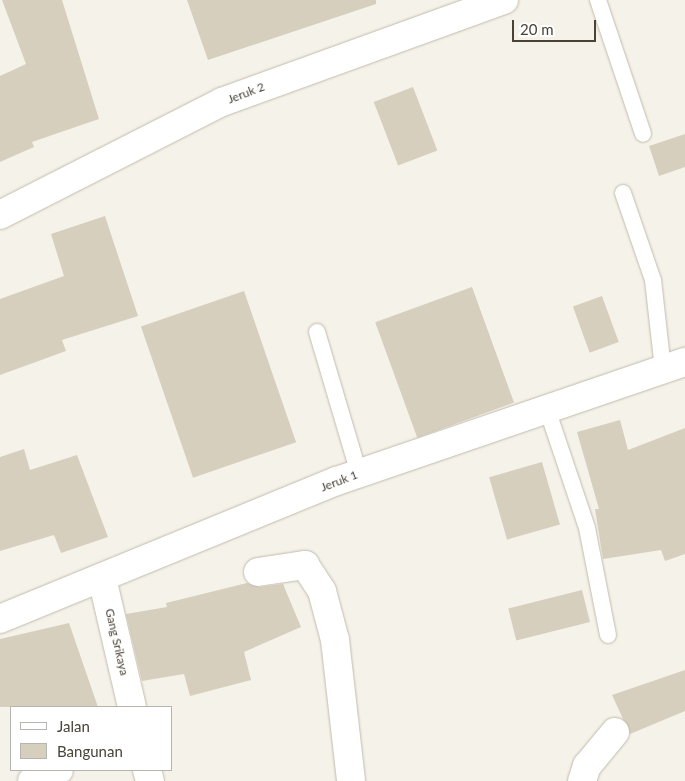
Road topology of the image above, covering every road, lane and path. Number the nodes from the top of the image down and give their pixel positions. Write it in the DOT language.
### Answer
graph roads {
  1 [pos="504,0"];
  2 [pos="598,0"];
  3 [pos="643,134"];
  4 [pos="623,193"];
  5 [pos="0,215"];
  6 [pos="317,332"];
  7 [pos="674,365"];
  8 [pos="547,409"];
  9 [pos="360,474"];
  10 [pos="258,572"];
  11 [pos="102,578"];
  12 [pos="0,620"];
  13 [pos="608,635"];
  14 [pos="132,706"];
  15 [pos="615,732"];
  16 [pos="57,771"];
  17 [pos="32,781"];
  18 [pos="351,781"];
  19 [pos="582,781"];
  1 -- 5 [label="street, Jeruk 2"];
  2 -- 3 [label="lane"];
  4 -- 7 [label="lane"];
  6 -- 9 [label="lane"];
  7 -- 8 [label="street, Jeruk 1"];
  8 -- 9 [label="street, Jeruk 1"];
  8 -- 13 [label="lane"];
  9 -- 11 [label="street, Jeruk 1"];
  10 -- 18 [label="street"];
  11 -- 12 [label="street, Jeruk 1"];
  11 -- 14 [label="street, Gang Srikaya"];
  15 -- 19 [label="street"];
  16 -- 17 [label="street"];
}
